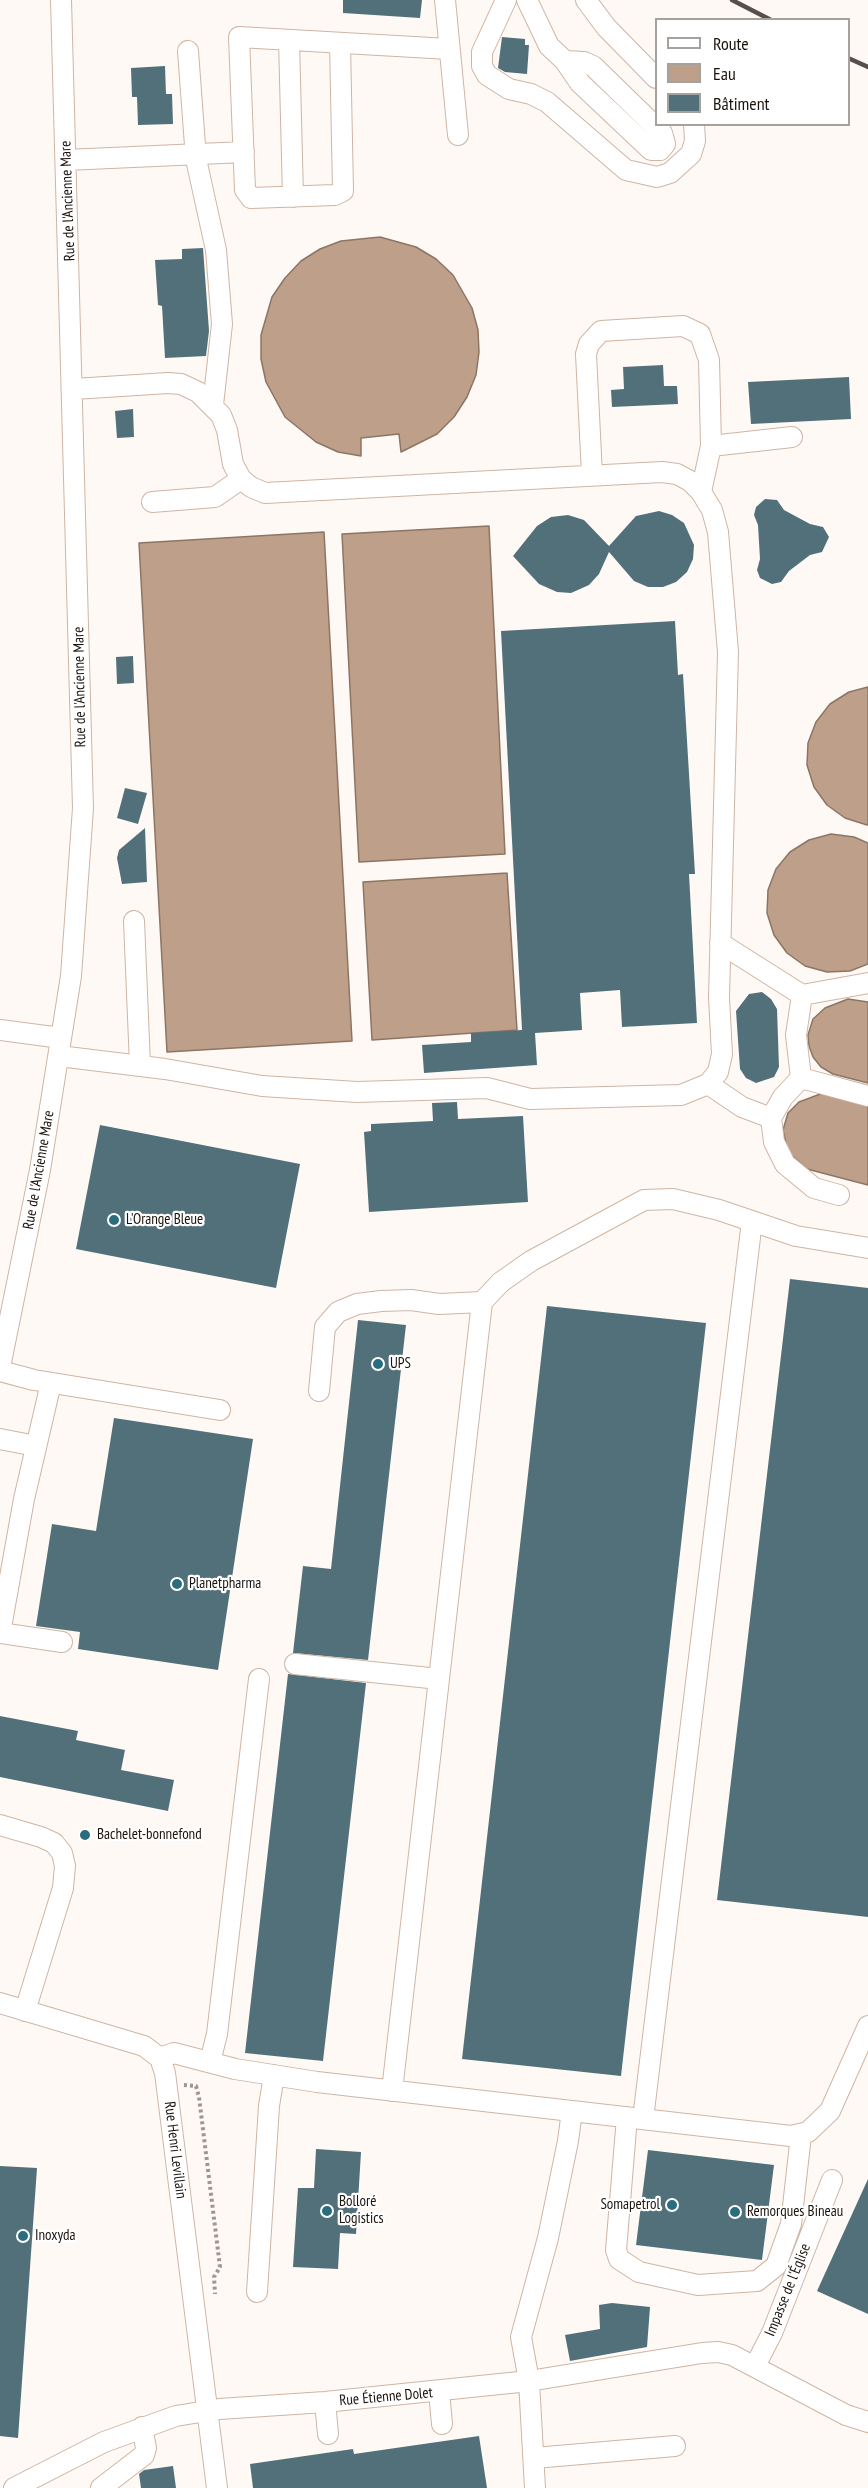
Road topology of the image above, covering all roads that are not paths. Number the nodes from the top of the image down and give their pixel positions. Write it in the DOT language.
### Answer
graph roads {
  1 [pos="61,0"];
  2 [pos="445,0"];
  3 [pos="506,0"];
  4 [pos="527,0"];
  5 [pos="586,0"];
  6 [pos="289,40"];
  7 [pos="340,43"];
  8 [pos="449,49"];
  9 [pos="188,51"];
  10 [pos="565,61"];
  11 [pos="655,76"];
  12 [pos="694,126"];
  13 [pos="458,135"];
  14 [pos="244,152"];
  15 [pos="196,154"];
  16 [pos="66,160"];
  17 [pos="293,197"];
  18 [pos="74,389"];
  19 [pos="213,405"];
  20 [pos="792,437"];
  21 [pos="711,446"];
  22 [pos="592,475"];
  23 [pos="241,478"];
  24 [pos="701,492"];
  25 [pos="152,502"];
  26 [pos="134,921"];
  27 [pos="720,943"];
  28 [pos="868,983"];
  29 [pos="802,995"];
  30 [pos="0,1030"];
  31 [pos="60,1047"];
  32 [pos="140,1065"];
  33 [pos="801,1078"];
  34 [pos="708,1084"];
  35 [pos="868,1096"];
  36 [pos="771,1118"];
  37 [pos="839,1195"];
  38 [pos="752,1221"];
  39 [pos="868,1248"];
  40 [pos="482,1302"];
  41 [pos="0,1369"];
  42 [pos="51,1383"];
  43 [pos="319,1391"];
  44 [pos="220,1410"];
  45 [pos="0,1439"];
  46 [pos="36,1446"];
  47 [pos="0,1633"];
  48 [pos="62,1642"];
  49 [pos="295,1664"];
  50 [pos="259,1679"];
  51 [pos="439,1679"];
  52 [pos="0,1825"];
  53 [pos="0,2003"];
  54 [pos="25,2011"];
  55 [pos="868,2026"];
  56 [pos="160,2058"];
  57 [pos="210,2062"];
  58 [pos="274,2075"];
  59 [pos="392,2091"];
  60 [pos="572,2111"];
  61 [pos="635,2118"];
  62 [pos="801,2135"];
  63 [pos="832,2180"];
  64 [pos="257,2292"];
  65 [pos="761,2369"];
  66 [pos="529,2381"];
  67 [pos="439,2392"];
  68 [pos="325,2402"];
  69 [pos="207,2411"];
  70 [pos="868,2422"];
  71 [pos="442,2424"];
  72 [pos="142,2427"];
  73 [pos="328,2434"];
  74 [pos="675,2446"];
  75 [pos="534,2458"];
  76 [pos="14,2488"];
  77 [pos="101,2488"];
  78 [pos="217,2488"];
  79 [pos="535,2488"];
  1 -- 16 [label="street, Rue de l'Ancienne Mare"];
  2 -- 8 [label="street"];
  3 -- 12 [label="street"];
  4 -- 10 [label="street"];
  5 -- 11 [label="street"];
  6 -- 7 [label="street"];
  6 -- 14 [label="street"];
  6 -- 17 [label="street"];
  7 -- 8 [label="street"];
  7 -- 17 [label="street"];
  8 -- 13 [label="street"];
  9 -- 15 [label="street"];
  10 -- 10 [label="street"];
  14 -- 15 [label="street"];
  14 -- 17 [label="street"];
  15 -- 16 [label="street"];
  15 -- 19 [label="street"];
  16 -- 18 [label="street, Rue de l'Ancienne Mare"];
  18 -- 19 [label="street"];
  18 -- 31 [label="street, Rue de l'Ancienne Mare"];
  19 -- 23 [label="street"];
  20 -- 21 [label="street"];
  21 -- 22 [label="street"];
  21 -- 24 [label="street"];
  22 -- 23 [label="street"];
  22 -- 24 [label="street"];
  23 -- 25 [label="street"];
  24 -- 27 [label="street"];
  26 -- 32 [label="street"];
  27 -- 29 [label="street"];
  27 -- 34 [label="street"];
  28 -- 29 [label="street"];
  29 -- 33 [label="street"];
  30 -- 31 [label="street"];
  31 -- 32 [label="street"];
  31 -- 41 [label="street, Rue de l'Ancienne Mare"];
  32 -- 34 [label="street"];
  33 -- 35 [label="street"];
  33 -- 36 [label="street"];
  34 -- 36 [label="street"];
  36 -- 37 [label="street"];
  38 -- 39 [label="street"];
  38 -- 40 [label="street"];
  38 -- 61 [label="street"];
  40 -- 43 [label="street"];
  40 -- 51 [label="street"];
  41 -- 42 [label="street"];
  42 -- 44 [label="street"];
  42 -- 46 [label="street"];
  45 -- 46 [label="street"];
  46 -- 47 [label="street"];
  47 -- 48 [label="street"];
  49 -- 51 [label="street"];
  50 -- 57 [label="street"];
  51 -- 59 [label="street"];
  52 -- 54 [label="street"];
  53 -- 54 [label="street"];
  54 -- 56 [label="street"];
  55 -- 62 [label="street"];
  56 -- 57 [label="street"];
  56 -- 69 [label="street, Rue Henri Levillain"];
  57 -- 58 [label="street"];
  58 -- 59 [label="street"];
  58 -- 64 [label="street"];
  59 -- 60 [label="street"];
  60 -- 61 [label="street"];
  60 -- 66 [label="street"];
  61 -- 62 [label="street"];
  61 -- 62 [label="street"];
  63 -- 65 [label="street, Impasse de l'Église"];
  65 -- 66 [label="street, Rue Étienne Dolet"];
  65 -- 70 [label="street, Rue Étienne Dolet"];
  66 -- 67 [label="street, Rue Étienne Dolet"];
  66 -- 75 [label="street"];
  67 -- 68 [label="street, Rue Étienne Dolet"];
  67 -- 71 [label="street"];
  68 -- 69 [label="street, Rue Étienne Dolet"];
  68 -- 73 [label="street"];
  69 -- 72 [label="street, Rue Étienne Dolet"];
  69 -- 78 [label="street, Rue Henri Levillain"];
  72 -- 76 [label="street, Rue Étienne Dolet"];
  72 -- 77 [label="street"];
  74 -- 75 [label="street"];
  75 -- 79 [label="street"];
}
